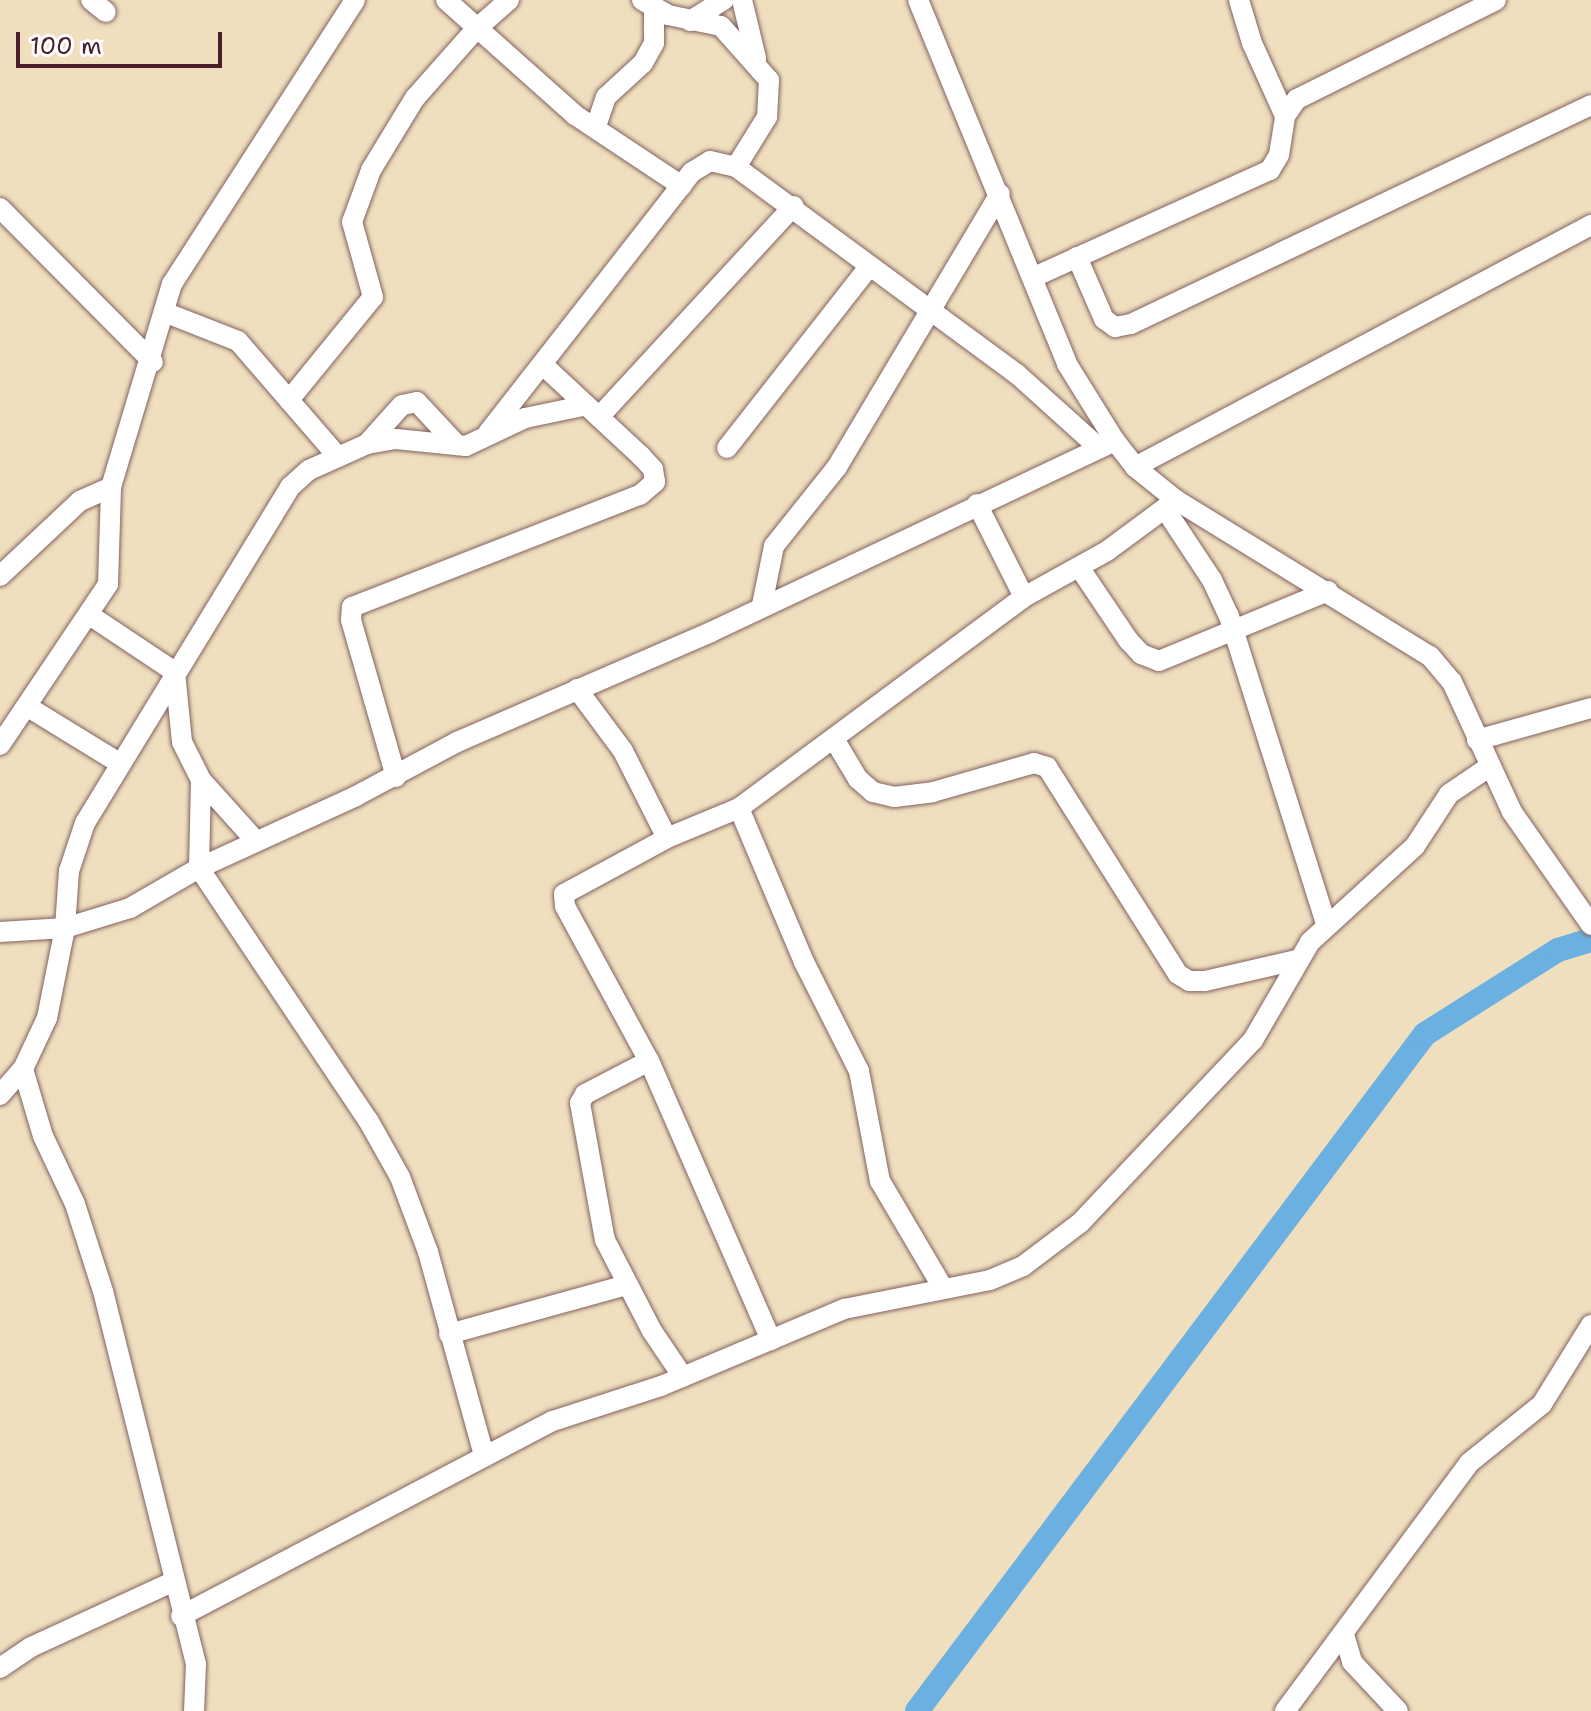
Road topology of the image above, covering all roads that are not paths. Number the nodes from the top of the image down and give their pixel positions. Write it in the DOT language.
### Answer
graph roads {
  1 [pos="355,0"];
  2 [pos="446,0"];
  3 [pos="509,0"];
  4 [pos="724,0"];
  5 [pos="742,0"];
  6 [pos="918,0"];
  7 [pos="1239,0"];
  8 [pos="1496,0"];
  9 [pos="648,4"];
  10 [pos="689,21"];
  11 [pos="476,29"];
  12 [pos="758,66"];
  13 [pos="1591,105"];
  14 [pos="1285,116"];
  15 [pos="596,126"];
  16 [pos="736,167"];
  17 [pos="682,186"];
  18 [pos="1000,194"];
  19 [pos="794,206"];
  20 [pos="0,208"];
  21 [pos="1591,225"];
  22 [pos="1077,257"];
  23 [pos="868,268"];
  24 [pos="1034,277"];
  25 [pos="927,309"];
  26 [pos="164,312"];
  27 [pos="153,362"];
  28 [pos="544,366"];
  29 [pos="289,400"];
  30 [pos="591,412"];
  31 [pos="484,437"];
  32 [pos="367,444"];
  33 [pos="1106,444"];
  34 [pos="457,445"];
  35 [pos="727,448"];
  36 [pos="338,457"];
  37 [pos="1135,467"];
  38 [pos="111,487"];
  39 [pos="977,504"];
  40 [pos="1170,504"];
  41 [pos="3,567"];
  42 [pos="1079,567"];
  43 [pos="1328,591"];
  44 [pos="1024,597"];
  45 [pos="762,605"];
  46 [pos="91,616"];
  47 [pos="1234,632"];
  48 [pos="175,672"];
  49 [pos="577,689"];
  50 [pos="28,707"];
  51 [pos="1591,708"];
  52 [pos="834,739"];
  53 [pos="1477,740"];
  54 [pos="0,745"];
  55 [pos="121,764"];
  56 [pos="1489,767"];
  57 [pos="396,777"];
  58 [pos="201,780"];
  59 [pos="739,808"];
  60 [pos="667,838"];
  61 [pos="256,841"];
  62 [pos="199,868"];
  63 [pos="1326,924"];
  64 [pos="1591,925"];
  65 [pos="65,928"];
  66 [pos="0,932"];
  67 [pos="1297,960"];
  68 [pos="649,1061"];
  69 [pos="23,1069"];
  70 [pos="0,1095"];
  71 [pos="627,1285"];
  72 [pos="943,1288"];
  73 [pos="1591,1325"];
  74 [pos="449,1334"];
  75 [pos="771,1340"];
  76 [pos="683,1377"];
  77 [pos="484,1456"];
  78 [pos="172,1582"];
  79 [pos="181,1616"];
  80 [pos="1344,1635"];
  81 [pos="0,1668"];
  82 [pos="194,1711"];
  83 [pos="1285,1711"];
  84 [pos="1398,1711"];
  1 -- 26 [label="street"];
  2 -- 11 [label="street"];
  3 -- 11 [label="street"];
  4 -- 10 [label="street"];
  5 -- 12 [label="street"];
  6 -- 18 [label="street"];
  7 -- 14 [label="street"];
  8 -- 14 [label="street"];
  9 -- 10 [label="street"];
  9 -- 15 [label="street"];
  10 -- 12 [label="street"];
  11 -- 15 [label="street"];
  11 -- 29 [label="street"];
  12 -- 16 [label="street"];
  13 -- 22 [label="street"];
  14 -- 22 [label="street"];
  15 -- 17 [label="street"];
  16 -- 17 [label="street"];
  16 -- 19 [label="street"];
  17 -- 28 [label="street"];
  18 -- 24 [label="street"];
  18 -- 25 [label="street"];
  19 -- 23 [label="street"];
  19 -- 30 [label="street"];
  20 -- 27 [label="street"];
  21 -- 37 [label="street"];
  22 -- 24 [label="street"];
  23 -- 25 [label="street"];
  23 -- 35 [label="street"];
  24 -- 33 [label="street"];
  25 -- 33 [label="street"];
  25 -- 45 [label="street"];
  26 -- 27 [label="street"];
  26 -- 29 [label="street"];
  27 -- 38 [label="street"];
  28 -- 30 [label="street"];
  28 -- 31 [label="street"];
  29 -- 36 [label="street"];
  30 -- 31 [label="street"];
  30 -- 57 [label="street"];
  31 -- 34 [label="street"];
  32 -- 34 [label="street"];
  32 -- 34 [label="street"];
  32 -- 36 [label="street"];
  33 -- 37 [label="street"];
  33 -- 39 [label="street"];
  36 -- 48 [label="street"];
  37 -- 40 [label="street"];
  38 -- 41 [label="street"];
  38 -- 46 [label="street"];
  39 -- 44 [label="street"];
  39 -- 45 [label="street"];
  40 -- 42 [label="street"];
  40 -- 43 [label="street"];
  40 -- 47 [label="street"];
  42 -- 44 [label="street"];
  42 -- 47 [label="street"];
  43 -- 47 [label="street"];
  43 -- 53 [label="street"];
  44 -- 52 [label="street"];
  45 -- 49 [label="street"];
  46 -- 48 [label="street"];
  46 -- 50 [label="street"];
  47 -- 63 [label="street"];
  48 -- 55 [label="street"];
  48 -- 58 [label="street"];
  49 -- 57 [label="street"];
  49 -- 60 [label="street"];
  50 -- 54 [label="street"];
  50 -- 55 [label="street"];
  51 -- 53 [label="street"];
  52 -- 59 [label="street"];
  52 -- 67 [label="street"];
  53 -- 56 [label="street"];
  55 -- 65 [label="street"];
  56 -- 63 [label="street"];
  56 -- 64 [label="street"];
  57 -- 61 [label="street"];
  58 -- 61 [label="street"];
  58 -- 62 [label="street"];
  59 -- 60 [label="street"];
  59 -- 72 [label="street"];
  60 -- 68 [label="street"];
  61 -- 62 [label="street"];
  62 -- 65 [label="street"];
  62 -- 74 [label="street"];
  63 -- 67 [label="street"];
  65 -- 66 [label="street"];
  65 -- 69 [label="street"];
  67 -- 72 [label="street"];
  68 -- 71 [label="street"];
  68 -- 75 [label="street"];
  69 -- 70 [label="street"];
  69 -- 78 [label="street"];
  71 -- 74 [label="street"];
  71 -- 76 [label="street"];
  72 -- 75 [label="street"];
  73 -- 80 [label="street"];
  74 -- 77 [label="street"];
  75 -- 76 [label="street"];
  76 -- 77 [label="street"];
  77 -- 79 [label="street"];
  78 -- 79 [label="street"];
  78 -- 81 [label="street"];
  79 -- 82 [label="street"];
  80 -- 83 [label="street"];
  80 -- 84 [label="street"];
}
